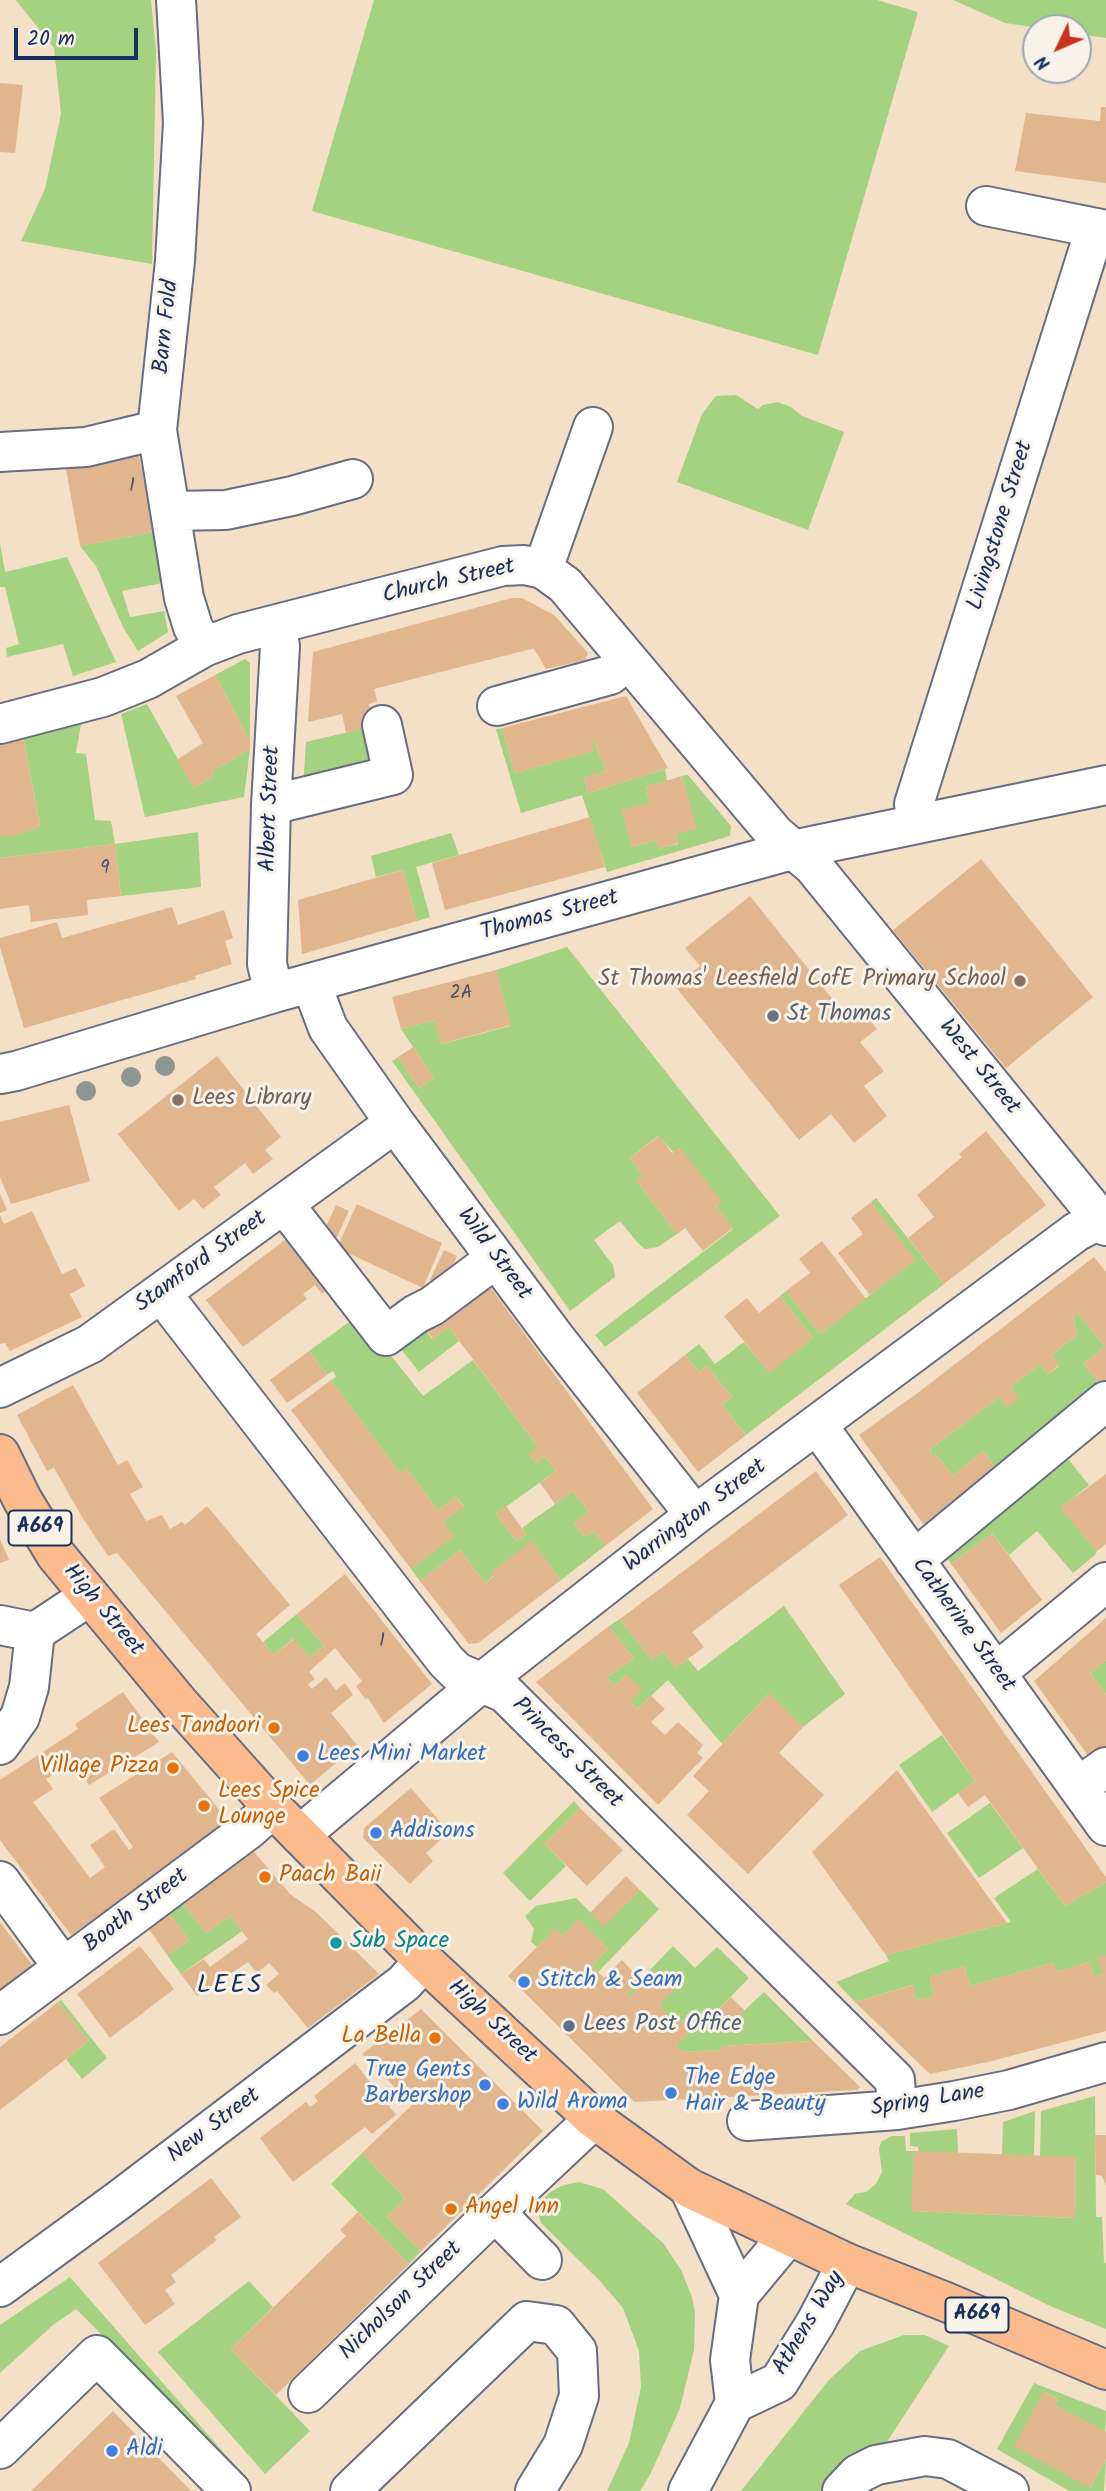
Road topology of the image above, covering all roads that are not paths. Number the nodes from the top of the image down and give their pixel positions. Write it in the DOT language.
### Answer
graph roads {
  1 [pos="176,0"];
  2 [pos="986,206"];
  3 [pos="1100,230"];
  4 [pos="593,427"];
  5 [pos="157,430"];
  6 [pos="0,452"];
  7 [pos="353,478"];
  8 [pos="170,511"];
  9 [pos="543,569"];
  10 [pos="275,625"];
  11 [pos="204,648"];
  12 [pos="627,660"];
  13 [pos="496,706"];
  14 [pos="0,724"];
  15 [pos="383,725"];
  16 [pos="1106,785"];
  17 [pos="271,805"];
  18 [pos="918,823"];
  19 [pos="792,850"];
  20 [pos="311,983"];
  21 [pos="274,993"];
  22 [pos="0,1074"];
  23 [pos="395,1123"];
  24 [pos="284,1205"];
  25 [pos="1104,1220"];
  26 [pos="495,1259"];
  27 [pos="162,1294"];
  28 [pos="0,1388"];
  29 [pos="1106,1401"];
  30 [pos="818,1426"];
  31 [pos="0,1454"];
  32 [pos="695,1515"];
  33 [pos="914,1560"];
  34 [pos="1106,1582"];
  35 [pos="88,1597"];
  36 [pos="17,1628"];
  37 [pos="996,1673"];
  38 [pos="481,1683"];
  39 [pos="0,1745"];
  40 [pos="1092,1777"];
  41 [pos="273,1808"];
  42 [pos="1106,1826"];
  43 [pos="300,1835"];
  44 [pos="0,1881"];
  45 [pos="424,1961"];
  46 [pos="63,1967"];
  47 [pos="0,2015"];
  48 [pos="1106,2062"];
  49 [pos="897,2110"];
  50 [pos="594,2119"];
  51 [pos="747,2121"];
  52 [pos="689,2188"];
  53 [pos="495,2212"];
  54 [pos="788,2236"];
  55 [pos="542,2260"];
  56 [pos="847,2263"];
  57 [pos="0,2287"];
  58 [pos="739,2295"];
  59 [pos="1106,2370"];
  60 [pos="308,2393"];
  61 [pos="735,2403"];
  62 [pos="0,2449"];
  63 [pos="231,2491"];
  64 [pos="350,2491"];
  65 [pos="535,2491"];
  66 [pos="688,2491"];
  67 [pos="842,2491"];
  68 [pos="1009,2491"];
  1 -- 5 [label="street, Barn Fold"];
  2 -- 3 [label="street"];
  3 -- 18 [label="street, Livingstone Street"];
  4 -- 9 [label="street"];
  5 -- 6 [label="street"];
  5 -- 8 [label="street, Barn Fold"];
  7 -- 8 [label="street"];
  8 -- 11 [label="street, Barn Fold"];
  9 -- 10 [label="street, Church Street"];
  9 -- 12 [label="street, Church Street"];
  10 -- 11 [label="street, Church Street"];
  10 -- 17 [label="street, Albert Street"];
  11 -- 14 [label="street, Church Street"];
  12 -- 13 [label="street"];
  12 -- 19 [label="street, Church Street"];
  15 -- 17 [label="street"];
  16 -- 18 [label="street, Thomas Street"];
  17 -- 21 [label="street, Albert Street"];
  18 -- 19 [label="street, Thomas Street"];
  19 -- 20 [label="street, Thomas Street"];
  19 -- 25 [label="street, West Street"];
  20 -- 21 [label="street, Thomas Street"];
  20 -- 23 [label="street, Wild Street"];
  21 -- 22 [label="street, Thomas Street"];
  23 -- 24 [label="street, Stamford Street"];
  23 -- 26 [label="street, Wild Street"];
  24 -- 26 [label="street"];
  24 -- 27 [label="street, Stamford Street"];
  25 -- 30 [label="street, Warrington Street"];
  26 -- 32 [label="street, Wild Street"];
  27 -- 28 [label="street, Stamford Street"];
  27 -- 38 [label="street, Princess Street"];
  29 -- 33 [label="street"];
  30 -- 32 [label="street, Warrington Street"];
  30 -- 33 [label="street, Catherine Street"];
  31 -- 35 [label="main road, High Street / A669"];
  32 -- 38 [label="street, Warrington Street"];
  33 -- 37 [label="street, Catherine Street"];
  34 -- 37 [label="street"];
  35 -- 36 [label="street"];
  35 -- 41 [label="main road, High Street / A669"];
  36 -- 39 [label="street"];
  37 -- 40 [label="street, Catherine Street"];
  38 -- 43 [label="street, Warrington Street"];
  38 -- 49 [label="street, Princess Street"];
  40 -- 42 [label="street, Catherine Street"];
  41 -- 43 [label="main road, High Street / A669"];
  41 -- 46 [label="street, Booth Street"];
  43 -- 45 [label="main road, High Street / A669"];
  44 -- 46 [label="street"];
  45 -- 50 [label="main road, High Street / A669"];
  45 -- 57 [label="street, New Street"];
  46 -- 47 [label="street, Booth Street"];
  48 -- 49 [label="street, Spring Lane"];
  49 -- 51 [label="street, Spring Lane"];
  50 -- 52 [label="main road, High Street / A669"];
  50 -- 53 [label="street, Nicholson Street"];
  52 -- 54 [label="main road, High Street / A669"];
  52 -- 58 [label="street"];
  53 -- 55 [label="street"];
  53 -- 60 [label="street, Nicholson Street"];
  54 -- 56 [label="main road, High Street / A669"];
  54 -- 58 [label="street"];
  56 -- 59 [label="main road, High Street / A669"];
  56 -- 61 [label="street, Athens Way"];
  58 -- 61 [label="street"];
  61 -- 66 [label="street"];
  62 -- 63 [label="street"];
  64 -- 65 [label="street"];
  67 -- 68 [label="street"];
}
